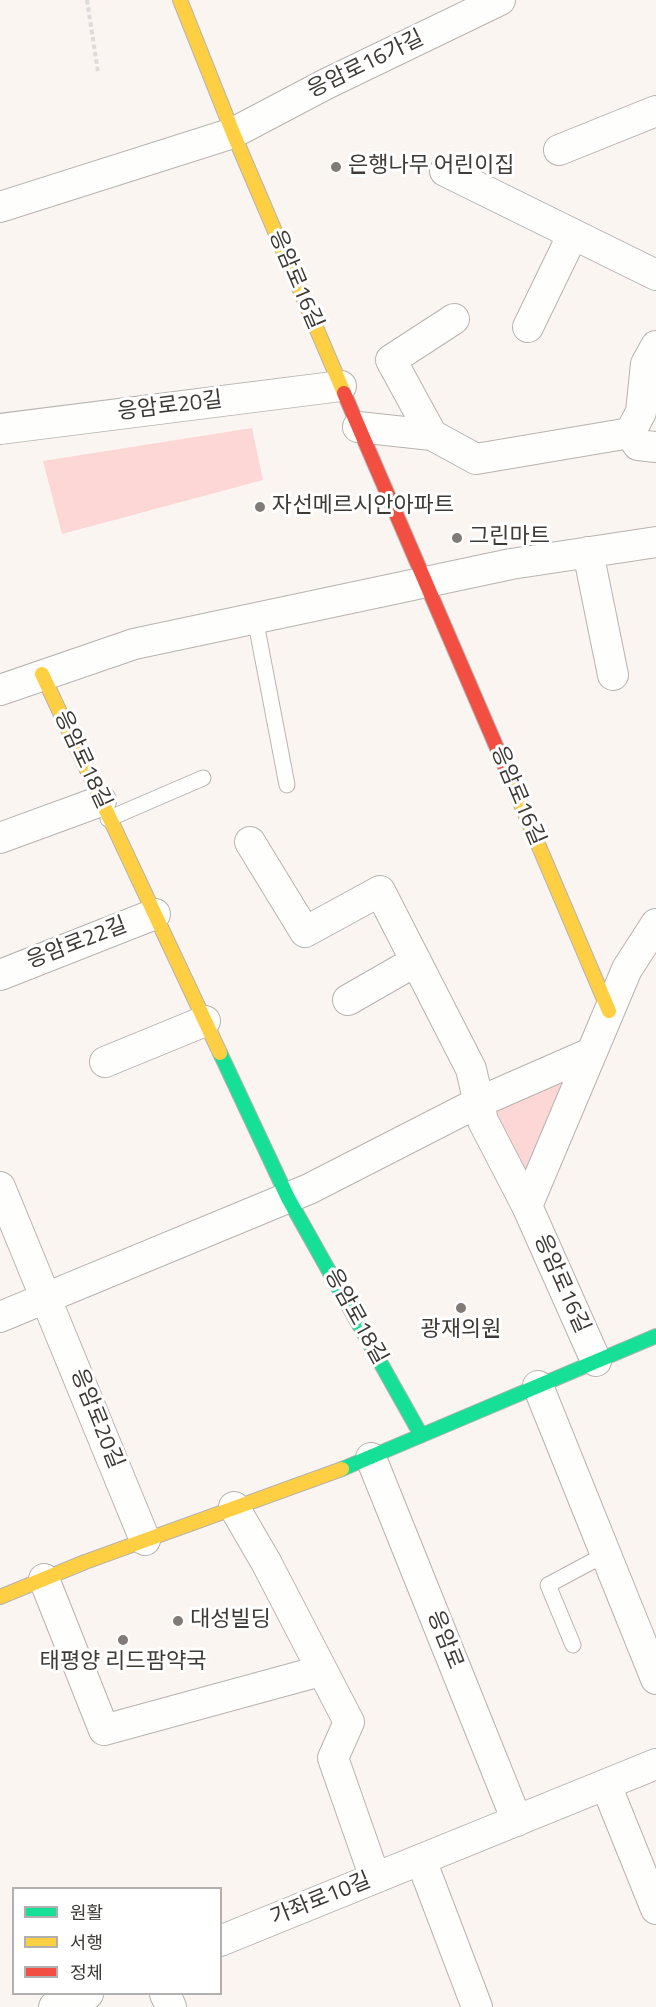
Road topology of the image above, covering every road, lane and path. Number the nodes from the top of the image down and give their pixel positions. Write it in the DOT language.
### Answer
graph roads {
  1 [pos="87,0"];
  2 [pos="180,0"];
  3 [pos="500,0"];
  4 [pos="98,72"];
  5 [pos="656,111"];
  6 [pos="233,133"];
  7 [pos="559,150"];
  8 [pos="445,171"];
  9 [pos="0,207"];
  10 [pos="573,234"];
  11 [pos="656,275"];
  12 [pos="454,319"];
  13 [pos="528,327"];
  14 [pos="656,346"];
  15 [pos="341,386"];
  16 [pos="358,427"];
  17 [pos="0,429"];
  18 [pos="432,435"];
  19 [pos="643,440"];
  20 [pos="656,542"];
  21 [pos="588,552"];
  22 [pos="425,581"];
  23 [pos="255,618"];
  24 [pos="42,674"];
  25 [pos="613,675"];
  26 [pos="0,690"];
  27 [pos="203,778"];
  28 [pos="287,785"];
  29 [pos="104,810"];
  30 [pos="0,838"];
  31 [pos="250,842"];
  32 [pos="155,914"];
  33 [pos="656,924"];
  34 [pos="417,961"];
  35 [pos="0,975"];
  36 [pos="348,1000"];
  37 [pos="609,1011"];
  38 [pos="205,1021"];
  39 [pos="591,1053"];
  40 [pos="105,1062"];
  41 [pos="479,1102"];
  42 [pos="288,1198"];
  43 [pos="2,1200"];
  44 [pos="526,1206"];
  45 [pos="47,1298"];
  46 [pos="0,1317"];
  47 [pos="656,1336"];
  48 [pos="596,1361"];
  49 [pos="538,1386"];
  50 [pos="421,1435"];
  51 [pos="371,1458"];
  52 [pos="234,1507"];
  53 [pos="146,1540"];
  54 [pos="606,1554"];
  55 [pos="44,1579"];
  56 [pos="0,1597"];
  57 [pos="573,1645"];
  58 [pos="320,1671"];
  59 [pos="656,1679"];
  60 [pos="656,1764"];
  61 [pos="606,1785"];
  62 [pos="517,1821"];
  63 [pos="421,1860"];
  64 [pos="375,1878"];
  65 [pos="656,1909"];
  66 [pos="222,1940"];
  67 [pos="85,1995"];
  68 [pos="54,2007"];
  69 [pos="477,2007"];
  1 -- 4 [label="path"];
  2 -- 6 [label="street, 응암로16길"];
  3 -- 6 [label="street, 응암로16가길"];
  5 -- 7 [label="street"];
  6 -- 9 [label="street"];
  6 -- 15 [label="street, 응암로16길"];
  8 -- 10 [label="street"];
  10 -- 11 [label="street"];
  10 -- 13 [label="street"];
  12 -- 18 [label="street"];
  14 -- 19 [label="street"];
  15 -- 16 [label="street, 응암로16길"];
  15 -- 17 [label="street, 응암로20길"];
  16 -- 18 [label="street"];
  16 -- 22 [label="street, 응암로16길"];
  18 -- 19 [label="street"];
  20 -- 21 [label="street"];
  21 -- 22 [label="street"];
  21 -- 25 [label="street"];
  22 -- 23 [label="street"];
  22 -- 37 [label="street, 응암로16길"];
  23 -- 24 [label="street"];
  23 -- 28 [label="lane"];
  24 -- 26 [label="street"];
  24 -- 29 [label="street, 응암로18길"];
  27 -- 29 [label="lane"];
  29 -- 30 [label="street"];
  29 -- 32 [label="street, 응암로18길"];
  31 -- 34 [label="street, 응암로16길"];
  32 -- 35 [label="street, 응암로22길"];
  32 -- 38 [label="street, 응암로18길"];
  33 -- 37 [label="street, 응암로16길"];
  34 -- 36 [label="street"];
  34 -- 41 [label="street, 응암로16길"];
  37 -- 39 [label="street, 응암로16길"];
  38 -- 40 [label="street"];
  38 -- 42 [label="street, 응암로18길"];
  39 -- 41 [label="street"];
  39 -- 44 [label="street, 응암로16길"];
  41 -- 42 [label="street"];
  41 -- 44 [label="street, 응암로16길"];
  42 -- 45 [label="street"];
  42 -- 50 [label="street, 응암로18길"];
  43 -- 45 [label="street, 응암로20길"];
  44 -- 48 [label="street, 응암로16길"];
  45 -- 46 [label="street"];
  45 -- 53 [label="street, 응암로20길"];
  47 -- 48 [label="street"];
  48 -- 49 [label="street"];
  49 -- 50 [label="street"];
  49 -- 54 [label="street"];
  50 -- 51 [label="street"];
  51 -- 52 [label="street"];
  51 -- 62 [label="street, 응암로"];
  52 -- 53 [label="street"];
  52 -- 58 [label="street"];
  53 -- 55 [label="street"];
  54 -- 57 [label="lane"];
  54 -- 59 [label="street"];
  55 -- 56 [label="street"];
  55 -- 58 [label="street"];
  58 -- 64 [label="street"];
  60 -- 61 [label="street, 가좌로10길"];
  61 -- 62 [label="street, 가좌로10길"];
  61 -- 65 [label="street"];
  62 -- 63 [label="street, 가좌로10길"];
  63 -- 64 [label="street, 가좌로10길"];
  63 -- 69 [label="street"];
  64 -- 66 [label="street, 가좌로10길"];
  67 -- 68 [label="street"];
}
